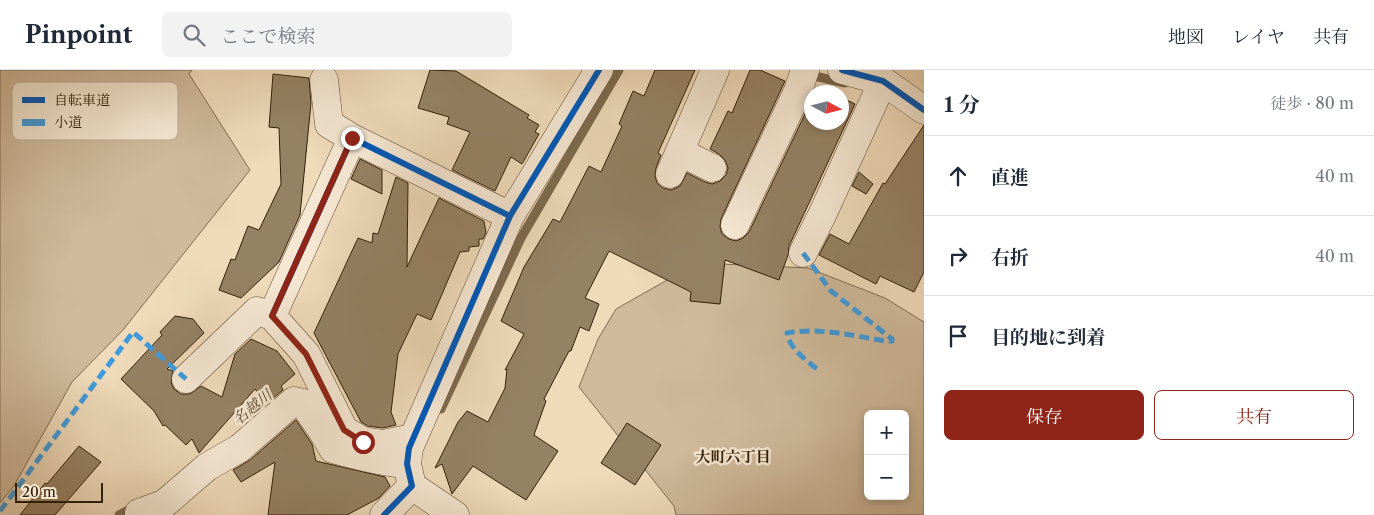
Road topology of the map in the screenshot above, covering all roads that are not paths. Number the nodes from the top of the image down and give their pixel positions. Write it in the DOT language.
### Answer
graph roads {
  1 [pos="599,70"];
  2 [pos="715,70"];
  3 [pos="805,70"];
  4 [pos="842,70"];
  5 [pos="324,80"];
  6 [pos="883,81"];
  7 [pos="924,110"];
  8 [pos="352,138"];
  9 [pos="712,168"];
  10 [pos="510,216"];
  11 [pos="735,225"];
  12 [pos="803,253"];
  13 [pos="272,316"];
  14 [pos="186,379"];
  15 [pos="413,438"];
  16 [pos="410,475"];
  17 [pos="139,513"];
  18 [pos="384,515"];
  19 [pos="455,515"];
  1 -- 10 [label="street"];
  2 -- 9 [label="street"];
  3 -- 11 [label="street"];
  4 -- 6 [label="street"];
  5 -- 8 [label="street"];
  6 -- 7 [label="street"];
  6 -- 12 [label="street"];
  8 -- 10 [label="street"];
  8 -- 13 [label="street"];
  10 -- 15 [label="street"];
  13 -- 14 [label="street"];
  13 -- 15 [label="street"];
  15 -- 16 [label="street"];
  16 -- 17 [label="street"];
  16 -- 18 [label="street"];
  16 -- 19 [label="street"];
}
